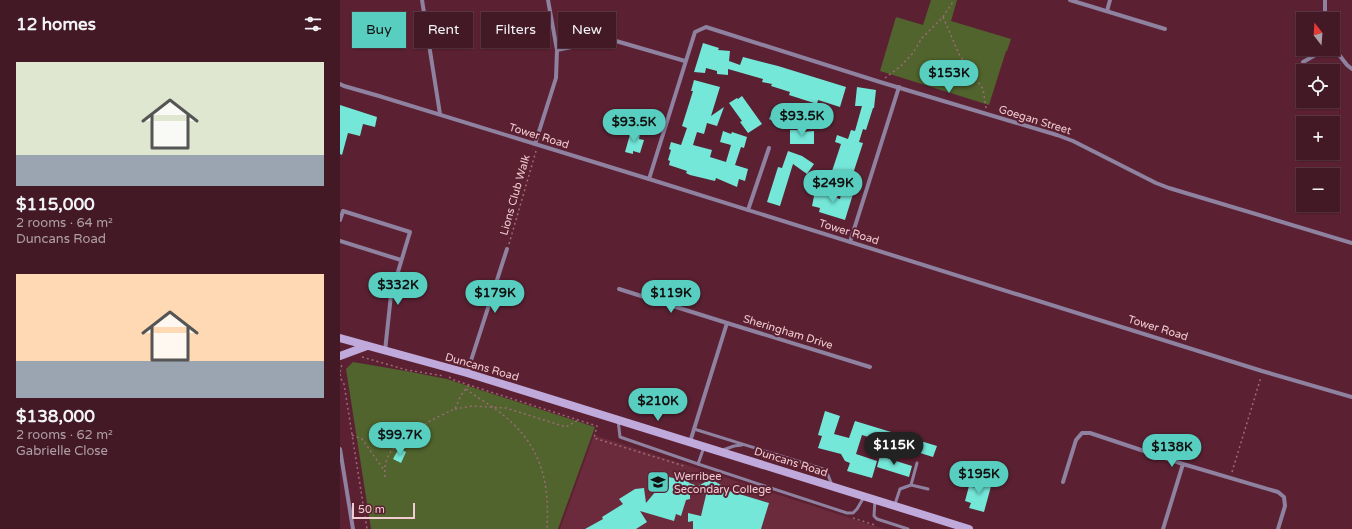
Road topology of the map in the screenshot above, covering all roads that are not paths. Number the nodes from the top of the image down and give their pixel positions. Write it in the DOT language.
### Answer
graph roads {
  1 [pos="422,0"];
  2 [pos="548,0"];
  3 [pos="1070,0"];
  4 [pos="1110,0"];
  5 [pos="1324,0"];
  6 [pos="1107,11"];
  7 [pos="1325,12"];
  8 [pos="1165,29"];
  9 [pos="557,50"];
  10 [pos="1314,56"];
  11 [pos="1340,56"];
  12 [pos="685,61"];
  13 [pos="1303,62"];
  14 [pos="1352,69"];
  15 [pos="340,84"];
  16 [pos="898,87"];
  17 [pos="440,114"];
  18 [pos="537,145"];
  19 [pos="769,148"];
  20 [pos="649,178"];
  21 [pos="748,210"];
  22 [pos="340,220"];
  23 [pos="340,241"];
  24 [pos="850,242"];
  25 [pos="1352,243"];
  26 [pos="507,249"];
  27 [pos="402,260"];
  28 [pos="619,289"];
  29 [pos="727,323"];
  30 [pos="340,338"];
  31 [pos="368,346"];
  32 [pos="385,351"];
  33 [pos="342,359"];
  34 [pos="870,367"];
  35 [pos="467,373"];
  36 [pos="1352,397"];
  37 [pos="618,420"];
  38 [pos="694,429"];
  39 [pos="690,442"];
  40 [pos="747,445"];
  41 [pos="704,447"];
  42 [pos="340,449"];
  43 [pos="719,452"];
  44 [pos="917,463"];
  45 [pos="698,464"];
  46 [pos="1183,464"];
  47 [pos="1063,482"];
  48 [pos="911,485"];
  49 [pos="833,487"];
  50 [pos="928,489"];
  51 [pos="864,496"];
  52 [pos="875,500"];
  53 [pos="894,506"];
  54 [pos="965,528"];
  55 [pos="353,529"];
  56 [pos="908,529"];
  57 [pos="1163,529"];
  58 [pos="1278,529"];
  1 -- 17 [label="street"];
  2 -- 9 [label="street"];
  3 -- 6 [label="street"];
  4 -- 6 [label="street"];
  5 -- 7 [label="street"];
  6 -- 8 [label="street"];
  9 -- 12 [label="street"];
  9 -- 18 [label="street"];
  10 -- 13 [label="street"];
  11 -- 14 [label="street"];
  12 -- 16 [label="street, Goegan Street"];
  12 -- 20 [label="street, Goegan Street"];
  15 -- 17 [label="street, Tower Road"];
  16 -- 24 [label="street"];
  16 -- 25 [label="street, Goegan Street"];
  17 -- 18 [label="street, Tower Road"];
  18 -- 20 [label="street, Tower Road"];
  19 -- 21 [label="street"];
  20 -- 21 [label="street, Tower Road"];
  21 -- 24 [label="street, Tower Road"];
  22 -- 27 [label="street"];
  23 -- 27 [label="street"];
  24 -- 36 [label="street, Tower Road"];
  26 -- 35 [label="street"];
  27 -- 32 [label="street"];
  28 -- 29 [label="street"];
  29 -- 34 [label="street, Sheringham Drive"];
  29 -- 38 [label="street, Sheringham Drive"];
  30 -- 31 [label="main road, Duncans Road"];
  31 -- 32 [label="main road, Duncans Road"];
  31 -- 33 [label="main road"];
  32 -- 35 [label="main road, Duncans Road"];
  35 -- 37 [label="main road, Duncans Road"];
  37 -- 39 [label="main road, Duncans Road"];
  37 -- 45 [label="lane"];
  38 -- 39 [label="street, Sheringham Drive"];
  38 -- 40 [label="lane, Duncans Road"];
  39 -- 41 [label="main road, Duncans Road"];
  40 -- 43 [label="lane, Duncans Road"];
  40 -- 49 [label="lane, Duncans Road"];
  41 -- 43 [label="main road, Duncans Road"];
  41 -- 45 [label="lane"];
  42 -- 55 [label="street"];
  43 -- 49 [label="main road, Duncans Road"];
  44 -- 48 [label="lane"];
  45 -- 51 [label="lane"];
  46 -- 47 [label="street"];
  46 -- 57 [label="street"];
  46 -- 58 [label="street"];
  48 -- 50 [label="lane"];
  48 -- 53 [label="lane"];
  49 -- 51 [label="main road, Duncans Road"];
  51 -- 52 [label="main road, Duncans Road"];
  52 -- 53 [label="main road, Duncans Road"];
  52 -- 56 [label="lane"];
  53 -- 54 [label="main road, Duncans Road"];
}
